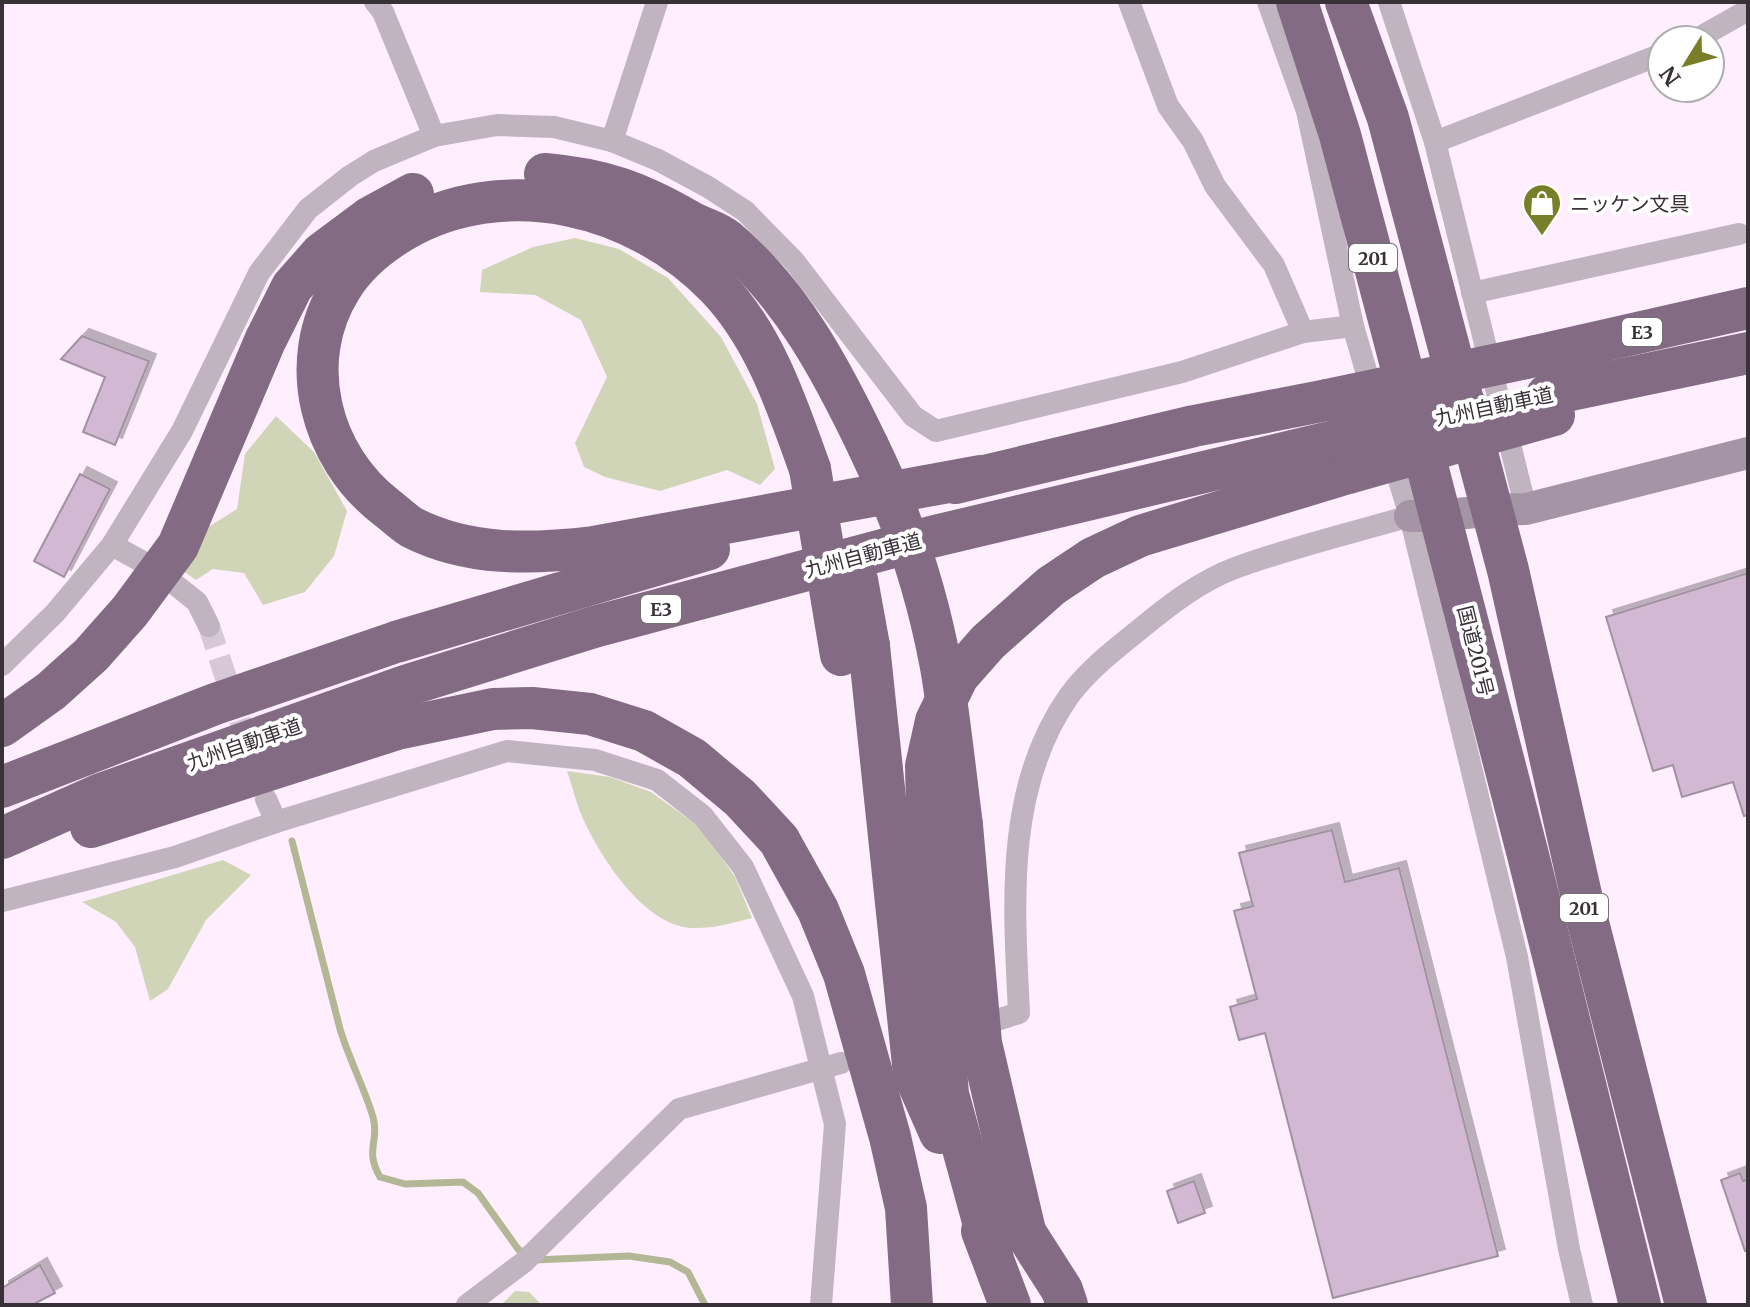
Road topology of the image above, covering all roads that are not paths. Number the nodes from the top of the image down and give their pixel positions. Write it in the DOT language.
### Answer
graph roads {
  1 [pos="375,2"];
  2 [pos="657,2"];
  3 [pos="1129,2"];
  4 [pos="1268,2"];
  5 [pos="1297,2"];
  6 [pos="1346,2"];
  7 [pos="1389,2"];
  8 [pos="1748,10"];
  9 [pos="1723,24"];
  10 [pos="1646,60"];
  11 [pos="434,136"];
  12 [pos="612,141"];
  13 [pos="1435,142"];
  14 [pos="1739,234"];
  15 [pos="1472,293"];
  16 [pos="1748,308"];
  17 [pos="1353,326"];
  18 [pos="1303,332"];
  19 [pos="1748,356"];
  20 [pos="1545,389"];
  21 [pos="1748,453"];
  22 [pos="1344,456"];
  23 [pos="838,459"];
  24 [pos="981,476"];
  25 [pos="1508,509"];
  26 [pos="1425,516"];
  27 [pos="112,545"];
  28 [pos="141,561"];
  29 [pos="177,586"];
  30 [pos="209,626"];
  31 [pos="855,651"];
  32 [pos="2,665"];
  33 [pos="2,726"];
  34 [pos="2,787"];
  35 [pos="266,799"];
  36 [pos="276,822"];
  37 [pos="2,838"];
  38 [pos="2,855"];
  39 [pos="2,901"];
  40 [pos="1000,1019"];
  41 [pos="832,1065"];
  42 [pos="890,1137"];
  43 [pos="1009,1243"];
  44 [pos="467,1305"];
  45 [pos="821,1305"];
  46 [pos="912,1305"];
  47 [pos="1010,1305"];
  48 [pos="1067,1305"];
  49 [pos="1582,1305"];
  50 [pos="1640,1305"];
  51 [pos="1686,1305"];
  1 -- 11 [label="street"];
  2 -- 12 [label="street"];
  3 -- 18 [label="street"];
  4 -- 17 [label="street"];
  5 -- 26 [label="highway, 国道201号 / 201"];
  6 -- 25 [label="highway, 201"];
  7 -- 13 [label="street"];
  8 -- 9 [label="street"];
  10 -- 13 [label="street"];
  11 -- 12 [label="street"];
  11 -- 27 [label="street"];
  12 -- 18 [label="street"];
  13 -- 15 [label="street"];
  14 -- 15 [label="street"];
  15 -- 25 [label="street"];
  16 -- 20 [label="highway, 九州自動車道 / E3"];
  17 -- 18 [label="street"];
  17 -- 26 [label="street"];
  19 -- 20 [label="highway, 九州自動車道 / E3"];
  20 -- 22 [label="highway, 九州自動車道 / E3, bridge"];
  20 -- 24 [label="highway, 九州自動車道 / E3, bridge"];
  21 -- 25 [label="street"];
  22 -- 37 [label="highway, 九州自動車道 / E3"];
  22 -- 43 [label="highway"];
  23 -- 24 [label="highway"];
  23 -- 31 [label="highway, bridge"];
  23 -- 33 [label="highway"];
  23 -- 43 [label="highway, bridge"];
  24 -- 34 [label="highway, 九州自動車道 / E3"];
  25 -- 26 [label="street"];
  25 -- 51 [label="highway, 201"];
  26 -- 40 [label="street"];
  26 -- 49 [label="street"];
  26 -- 50 [label="highway, 国道201号 / 201"];
  27 -- 28 [label="street"];
  27 -- 32 [label="street"];
  29 -- 30 [label="street"];
  31 -- 42 [label="highway"];
  31 -- 43 [label="highway"];
  35 -- 36 [label="street"];
  36 -- 39 [label="street"];
  36 -- 41 [label="street"];
  38 -- 42 [label="highway"];
  41 -- 44 [label="street"];
  41 -- 45 [label="street"];
  42 -- 46 [label="highway"];
  43 -- 47 [label="highway"];
  43 -- 48 [label="highway"];
}
